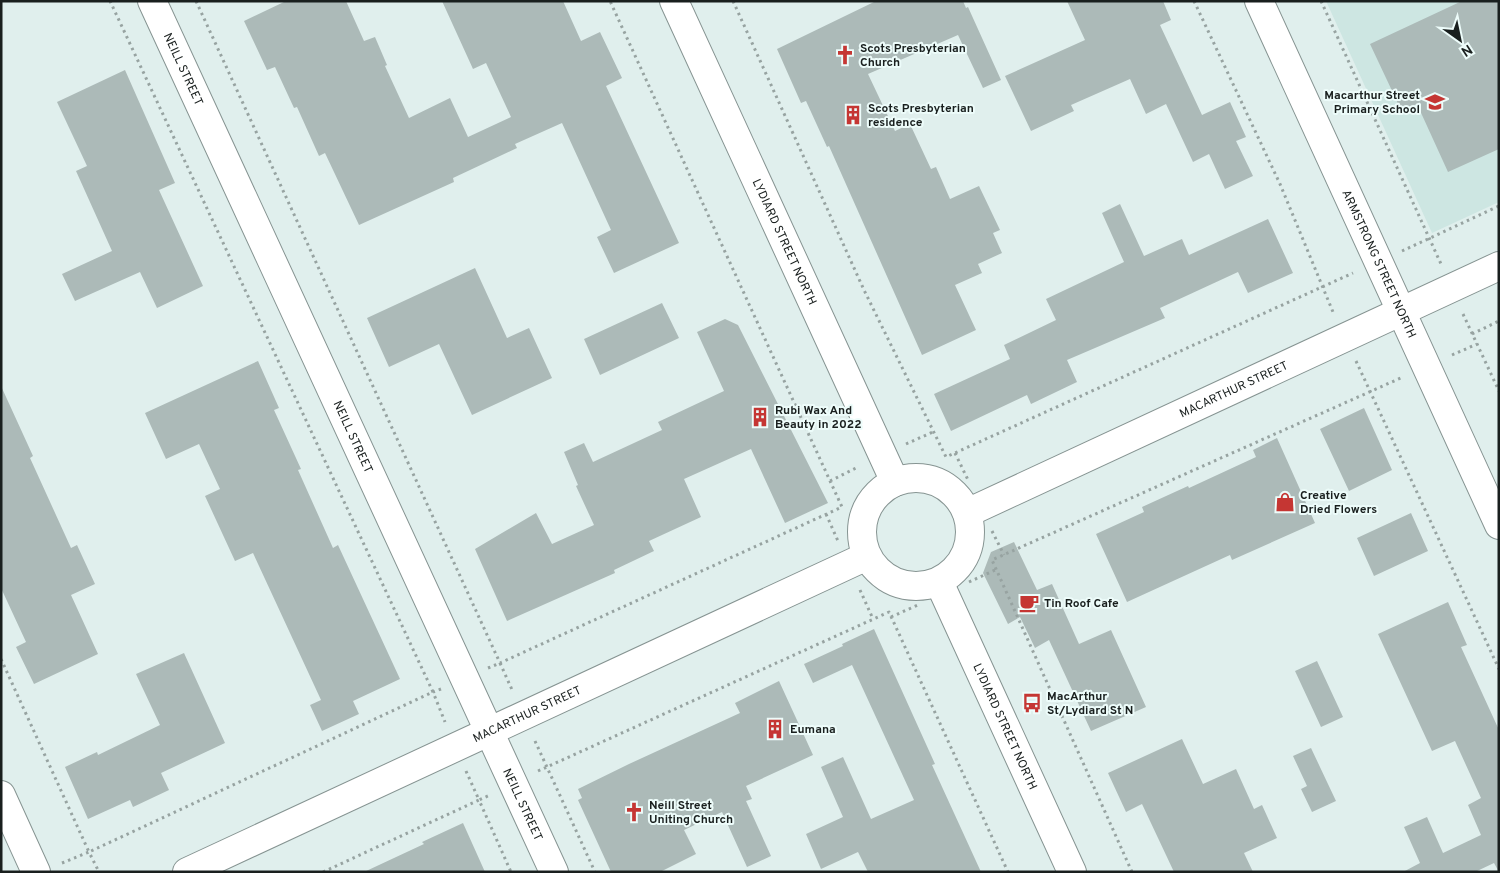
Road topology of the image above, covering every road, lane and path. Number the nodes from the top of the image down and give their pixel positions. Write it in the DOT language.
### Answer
graph roads {
  1 [pos="110,1"];
  2 [pos="152,1"];
  3 [pos="196,1"];
  4 [pos="610,1"];
  5 [pos="674,1"];
  6 [pos="733,1"];
  7 [pos="1194,1"];
  8 [pos="1258,1"];
  9 [pos="1321,1"];
  10 [pos="1499,206"];
  11 [pos="1499,266"];
  12 [pos="1402,311"];
  13 [pos="1499,321"];
  14 [pos="1499,391"];
  15 [pos="895,482"];
  16 [pos="967,513"];
  17 [pos="1499,525"];
  18 [pos="867,556"];
  19 [pos="939,582"];
  20 [pos="1,659"];
  21 [pos="1499,669"];
  22 [pos="489,731"];
  23 [pos="1,795"];
  24 [pos="89,852"];
  25 [pos="47,868"];
  26 [pos="99,872"];
  27 [pos="187,872"];
  28 [pos="323,872"];
  29 [pos="511,872"];
  30 [pos="554,872"];
  31 [pos="595,872"];
  32 [pos="1008,872"];
  33 [pos="1072,872"];
  34 [pos="1132,872"];
  1 -- 24 [label="path"];
  2 -- 22 [label="street, NEILL STREET"];
  3 -- 4 [label="path"];
  5 -- 15 [label="street, LYDIARD STREET NORTH"];
  6 -- 7 [label="path"];
  8 -- 12 [label="street, ARMSTRONG STREET NORTH"];
  9 -- 10 [label="path"];
  11 -- 12 [label="street, MACARTHUR STREET"];
  12 -- 16 [label="street, MACARTHUR STREET"];
  12 -- 17 [label="street, ARMSTRONG STREET NORTH"];
  13 -- 14 [label="path"];
  15 -- 16 [label="street"];
  15 -- 18 [label="street"];
  16 -- 19 [label="street"];
  18 -- 19 [label="street"];
  18 -- 22 [label="street, MACARTHUR STREET"];
  19 -- 33 [label="street, LYDIARD STREET NORTH"];
  20 -- 24 [label="path"];
  21 -- 34 [label="path"];
  22 -- 27 [label="street, MACARTHUR STREET"];
  22 -- 30 [label="street, NEILL STREET"];
  23 -- 25 [label="street"];
  24 -- 25 [label="path"];
  24 -- 26 [label="path"];
  28 -- 29 [label="path"];
  31 -- 32 [label="path"];
}
